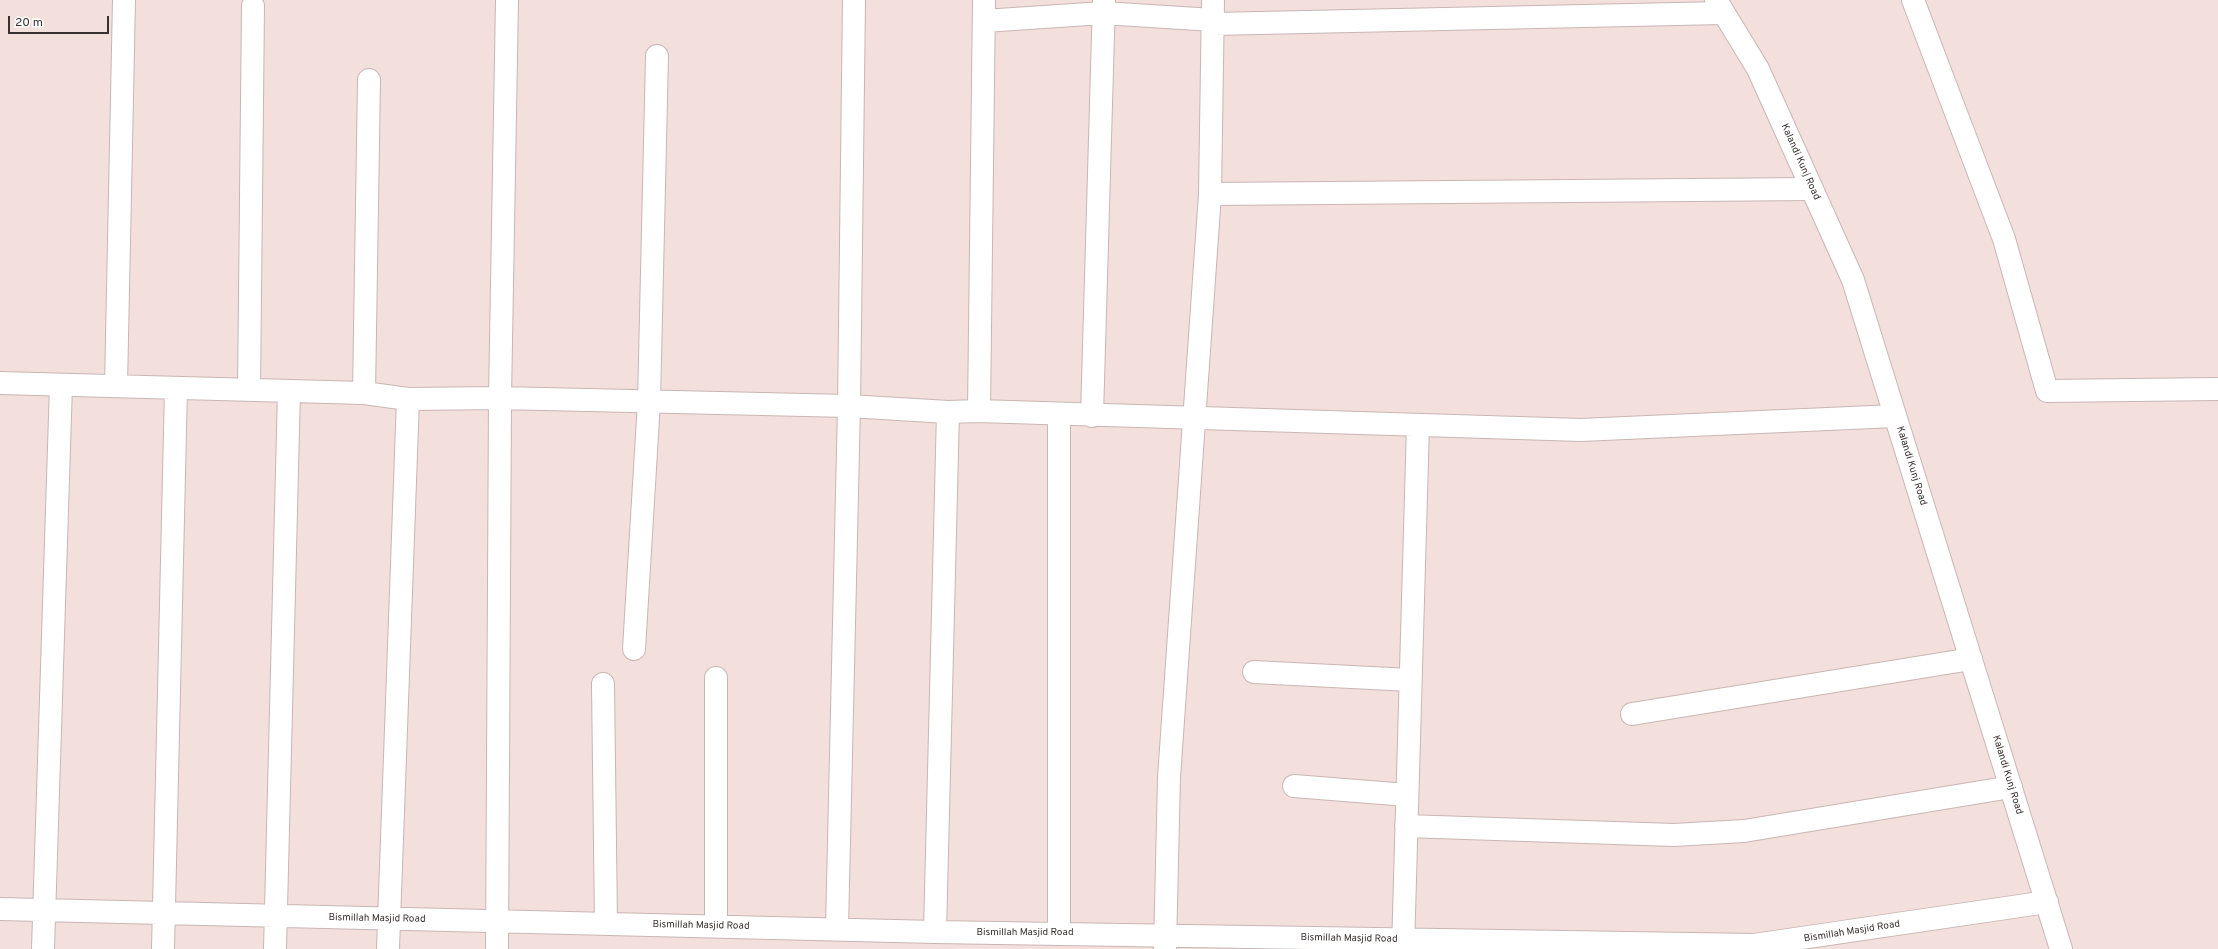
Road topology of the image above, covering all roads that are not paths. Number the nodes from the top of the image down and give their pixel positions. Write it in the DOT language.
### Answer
graph roads {
  1 [pos="124,0"];
  2 [pos="507,0"];
  3 [pos="854,0"];
  4 [pos="1913,0"];
  5 [pos="253,6"];
  6 [pos="1720,6"];
  7 [pos="1104,7"];
  8 [pos="984,11"];
  9 [pos="1213,15"];
  10 [pos="657,56"];
  11 [pos="369,80"];
  12 [pos="1812,189"];
  13 [pos="1210,194"];
  14 [pos="0,383"];
  15 [pos="61,384"];
  16 [pos="116,386"];
  17 [pos="176,388"];
  18 [pos="2218,389"];
  19 [pos="249,390"];
  20 [pos="289,391"];
  21 [pos="364,393"];
  22 [pos="500,398"];
  23 [pos="408,399"];
  24 [pos="649,402"];
  25 [pos="849,406"];
  26 [pos="979,411"];
  27 [pos="948,412"];
  28 [pos="1059,415"];
  29 [pos="1092,416"];
  30 [pos="1895,416"];
  31 [pos="1195,418"];
  32 [pos="1418,425"];
  33 [pos="634,649"];
  34 [pos="1971,659"];
  35 [pos="1254,672"];
  36 [pos="716,678"];
  37 [pos="1410,680"];
  38 [pos="603,684"];
  39 [pos="1632,714"];
  40 [pos="1294,786"];
  41 [pos="2011,787"];
  42 [pos="1407,795"];
  43 [pos="1406,826"];
  44 [pos="2047,902"];
  45 [pos="0,909"];
  46 [pos="45,911"];
  47 [pos="164,914"];
  48 [pos="275,917"];
  49 [pos="388,920"];
  50 [pos="498,922"];
  51 [pos="606,924"];
  52 [pos="716,926"];
  53 [pos="836,928"];
  54 [pos="935,932"];
  55 [pos="1060,933"];
  56 [pos="1164,942"];
  57 [pos="1403,944"];
  58 [pos="43,949"];
  59 [pos="163,949"];
  60 [pos="275,949"];
  61 [pos="388,949"];
  62 [pos="497,949"];
  63 [pos="2061,949"];
  1 -- 16 [label="street"];
  2 -- 22 [label="street"];
  3 -- 25 [label="street"];
  4 -- 18 [label="street"];
  5 -- 19 [label="street"];
  6 -- 9 [label="street"];
  6 -- 12 [label="street, Kalandi Kunj Road"];
  7 -- 8 [label="street"];
  7 -- 9 [label="street"];
  7 -- 29 [label="street"];
  8 -- 26 [label="street"];
  9 -- 13 [label="street"];
  10 -- 24 [label="street"];
  11 -- 21 [label="street"];
  12 -- 13 [label="street"];
  12 -- 30 [label="street, Kalandi Kunj Road"];
  13 -- 31 [label="street"];
  14 -- 15 [label="street"];
  15 -- 16 [label="street"];
  15 -- 46 [label="street"];
  16 -- 17 [label="street"];
  17 -- 19 [label="street"];
  17 -- 47 [label="street"];
  19 -- 20 [label="street"];
  20 -- 21 [label="street"];
  20 -- 48 [label="street"];
  21 -- 23 [label="street"];
  22 -- 23 [label="street"];
  22 -- 24 [label="street"];
  22 -- 50 [label="street"];
  23 -- 49 [label="street"];
  24 -- 25 [label="street"];
  24 -- 33 [label="street"];
  25 -- 27 [label="street"];
  25 -- 53 [label="street"];
  26 -- 27 [label="street"];
  26 -- 28 [label="street"];
  27 -- 54 [label="street"];
  28 -- 29 [label="street"];
  28 -- 55 [label="street"];
  29 -- 31 [label="street"];
  30 -- 32 [label="street"];
  30 -- 34 [label="street, Kalandi Kunj Road"];
  31 -- 32 [label="street"];
  31 -- 56 [label="street"];
  32 -- 37 [label="street"];
  34 -- 39 [label="street"];
  34 -- 41 [label="street, Kalandi Kunj Road"];
  35 -- 37 [label="street"];
  36 -- 52 [label="street"];
  37 -- 42 [label="street"];
  38 -- 51 [label="street"];
  40 -- 42 [label="street"];
  41 -- 43 [label="street"];
  41 -- 44 [label="street, Kalandi Kunj Road"];
  42 -- 43 [label="street"];
  43 -- 57 [label="street"];
  44 -- 57 [label="street, Bismillah Masjid Road"];
  44 -- 63 [label="street, Kalandi Kunj Road"];
  45 -- 46 [label="street, Bismillah Masjid Road"];
  46 -- 47 [label="street, Bismillah Masjid Road"];
  46 -- 58 [label="street"];
  47 -- 48 [label="street, Bismillah Masjid Road"];
  47 -- 59 [label="street"];
  48 -- 49 [label="street, Bismillah Masjid Road"];
  48 -- 60 [label="street"];
  49 -- 50 [label="street, Bismillah Masjid Road"];
  49 -- 61 [label="street"];
  50 -- 51 [label="street, Bismillah Masjid Road"];
  50 -- 62 [label="street"];
  51 -- 52 [label="street, Bismillah Masjid Road"];
  52 -- 53 [label="street, Bismillah Masjid Road"];
  53 -- 54 [label="street, Bismillah Masjid Road"];
  54 -- 55 [label="street, Bismillah Masjid Road"];
  55 -- 56 [label="street, Bismillah Masjid Road"];
  56 -- 57 [label="street, Bismillah Masjid Road"];
}
